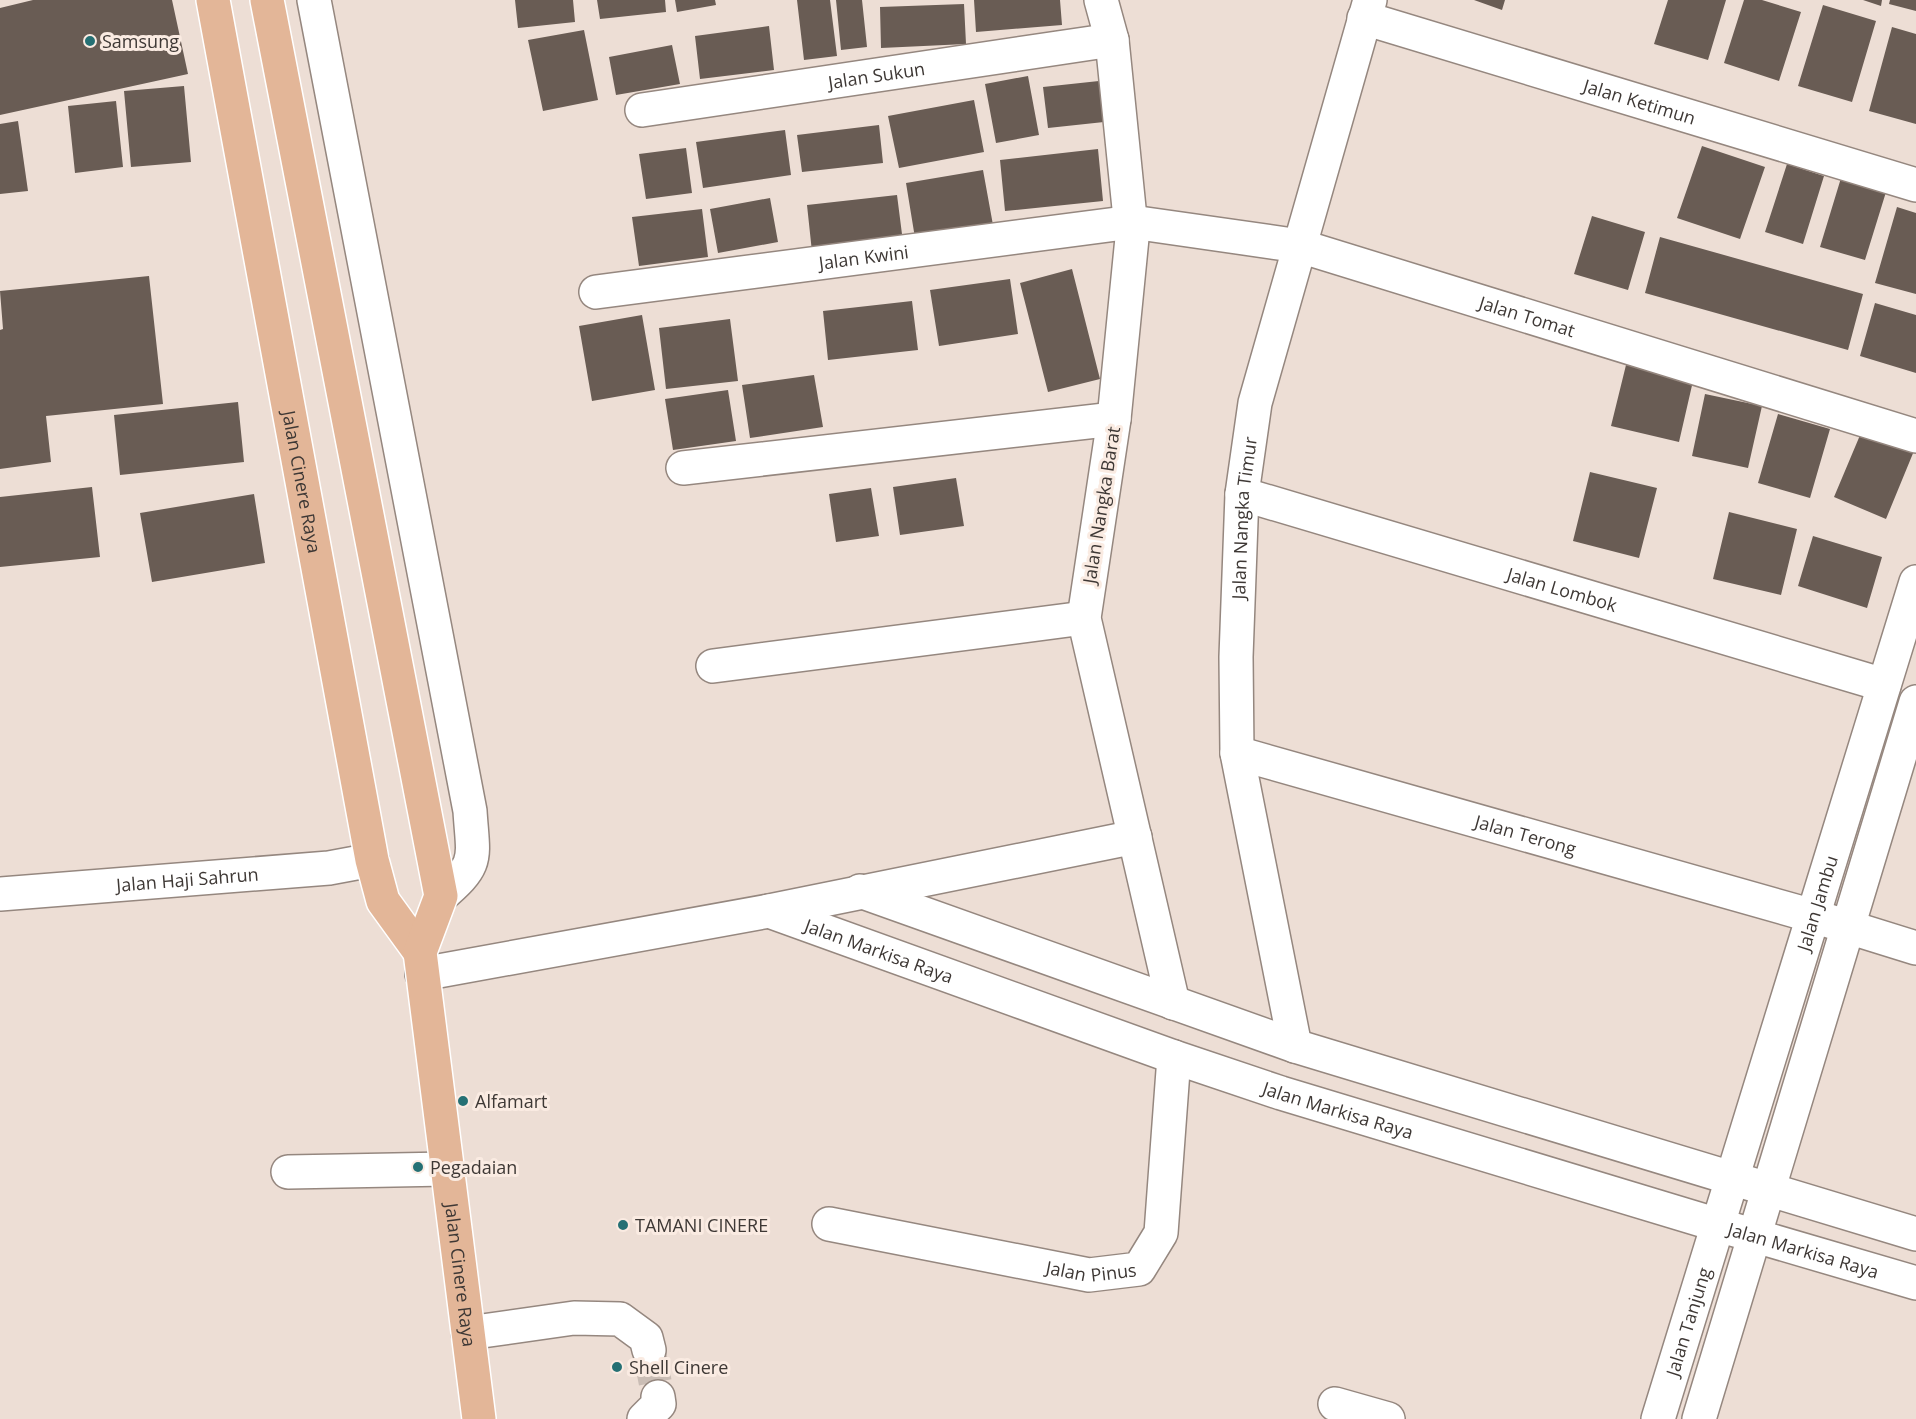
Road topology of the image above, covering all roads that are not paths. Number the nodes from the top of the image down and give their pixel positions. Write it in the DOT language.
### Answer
graph roads {
  1 [pos="213,0"];
  2 [pos="267,0"];
  3 [pos="314,0"];
  4 [pos="1101,0"];
  5 [pos="1367,9"];
  6 [pos="1112,40"];
  7 [pos="642,110"];
  8 [pos="1916,185"];
  9 [pos="1132,222"];
  10 [pos="1300,246"];
  11 [pos="596,292"];
  12 [pos="1114,419"];
  13 [pos="1916,436"];
  14 [pos="683,468"];
  15 [pos="1242,494"];
  16 [pos="1916,582"];
  17 [pos="1084,618"];
  18 [pos="713,666"];
  19 [pos="1884,685"];
  20 [pos="1916,702"];
  21 [pos="1237,753"];
  22 [pos="1135,837"];
  23 [pos="372,860"];
  24 [pos="860,891"];
  25 [pos="0,894"];
  26 [pos="441,896"];
  27 [pos="769,911"];
  28 [pos="1813,916"];
  29 [pos="1848,927"];
  30 [pos="1916,948"];
  31 [pos="421,963"];
  32 [pos="1173,1003"];
  33 [pos="1295,1046"];
  34 [pos="1174,1057"];
  35 [pos="447,1169"];
  36 [pos="288,1172"];
  37 [pos="1732,1180"];
  38 [pos="1768,1191"];
  39 [pos="829,1224"];
  40 [pos="1718,1226"];
  41 [pos="1916,1234"];
  42 [pos="1754,1236"];
  43 [pos="1916,1282"];
  44 [pos="468,1333"];
  45 [pos="649,1350"];
  46 [pos="1335,1404"];
  47 [pos="479,1419"];
  48 [pos="1388,1419"];
  49 [pos="1658,1419"];
  50 [pos="1699,1419"];
  1 -- 23 [label="main road, Jalan Cinere Raya"];
  2 -- 26 [label="main road"];
  3 -- 26 [label="street"];
  4 -- 6 [label="street, Jalan Nangka Barat"];
  5 -- 8 [label="street, Jalan Ketimun"];
  5 -- 10 [label="street, Jalan Nangka Timur"];
  6 -- 7 [label="street, Jalan Sukun"];
  6 -- 9 [label="street, Jalan Nangka Barat"];
  9 -- 10 [label="street, Jalan Tomat"];
  9 -- 11 [label="street, Jalan Kwini"];
  9 -- 12 [label="street, Jalan Nangka Barat"];
  10 -- 13 [label="street, Jalan Tomat"];
  10 -- 15 [label="street, Jalan Nangka Timur"];
  12 -- 14 [label="street"];
  12 -- 17 [label="street, Jalan Nangka Barat"];
  15 -- 19 [label="street, Jalan Lombok"];
  15 -- 21 [label="street, Jalan Nangka Timur"];
  16 -- 19 [label="street, Jalan Jambu"];
  17 -- 18 [label="street"];
  17 -- 22 [label="street, Jalan Nangka Barat"];
  19 -- 28 [label="street, Jalan Jambu"];
  20 -- 29 [label="street, Jalan Jambu"];
  21 -- 28 [label="street, Jalan Terong"];
  21 -- 33 [label="street, Jalan Nangka Timur"];
  22 -- 24 [label="street, Jalan Markisa Raya"];
  22 -- 32 [label="street, Jalan Nangka Barat"];
  23 -- 25 [label="street, Jalan Haji Sahrun"];
  23 -- 31 [label="main road, Jalan Cinere Raya"];
  24 -- 27 [label="street, Jalan Markisa Raya"];
  24 -- 32 [label="street"];
  26 -- 31 [label="main road, Jalan Cinere Raya"];
  27 -- 31 [label="street, Jalan Markisa Raya"];
  27 -- 34 [label="street, Jalan Markisa Raya"];
  28 -- 29 [label="street, Jalan Terong"];
  28 -- 37 [label="street, Jalan Jambu"];
  29 -- 30 [label="street, Jalan Terong"];
  29 -- 38 [label="street, Jalan Jambu"];
  31 -- 35 [label="main road, Jalan Cinere Raya"];
  32 -- 33 [label="street"];
  33 -- 37 [label="street"];
  34 -- 39 [label="street, Jalan Pinus"];
  34 -- 40 [label="street, Jalan Markisa Raya"];
  35 -- 36 [label="street"];
  35 -- 44 [label="main road, Jalan Cinere Raya"];
  37 -- 38 [label="street"];
  37 -- 40 [label="street, Jalan Jambu"];
  38 -- 41 [label="street"];
  38 -- 42 [label="street, Jalan Jambu"];
  40 -- 42 [label="street, Jalan Markisa Raya"];
  40 -- 49 [label="street, Jalan Tanjung"];
  42 -- 43 [label="street, Jalan Markisa Raya"];
  42 -- 50 [label="street"];
  44 -- 45 [label="street"];
  44 -- 47 [label="main road, Jalan Cinere Raya"];
  46 -- 48 [label="street"];
}
